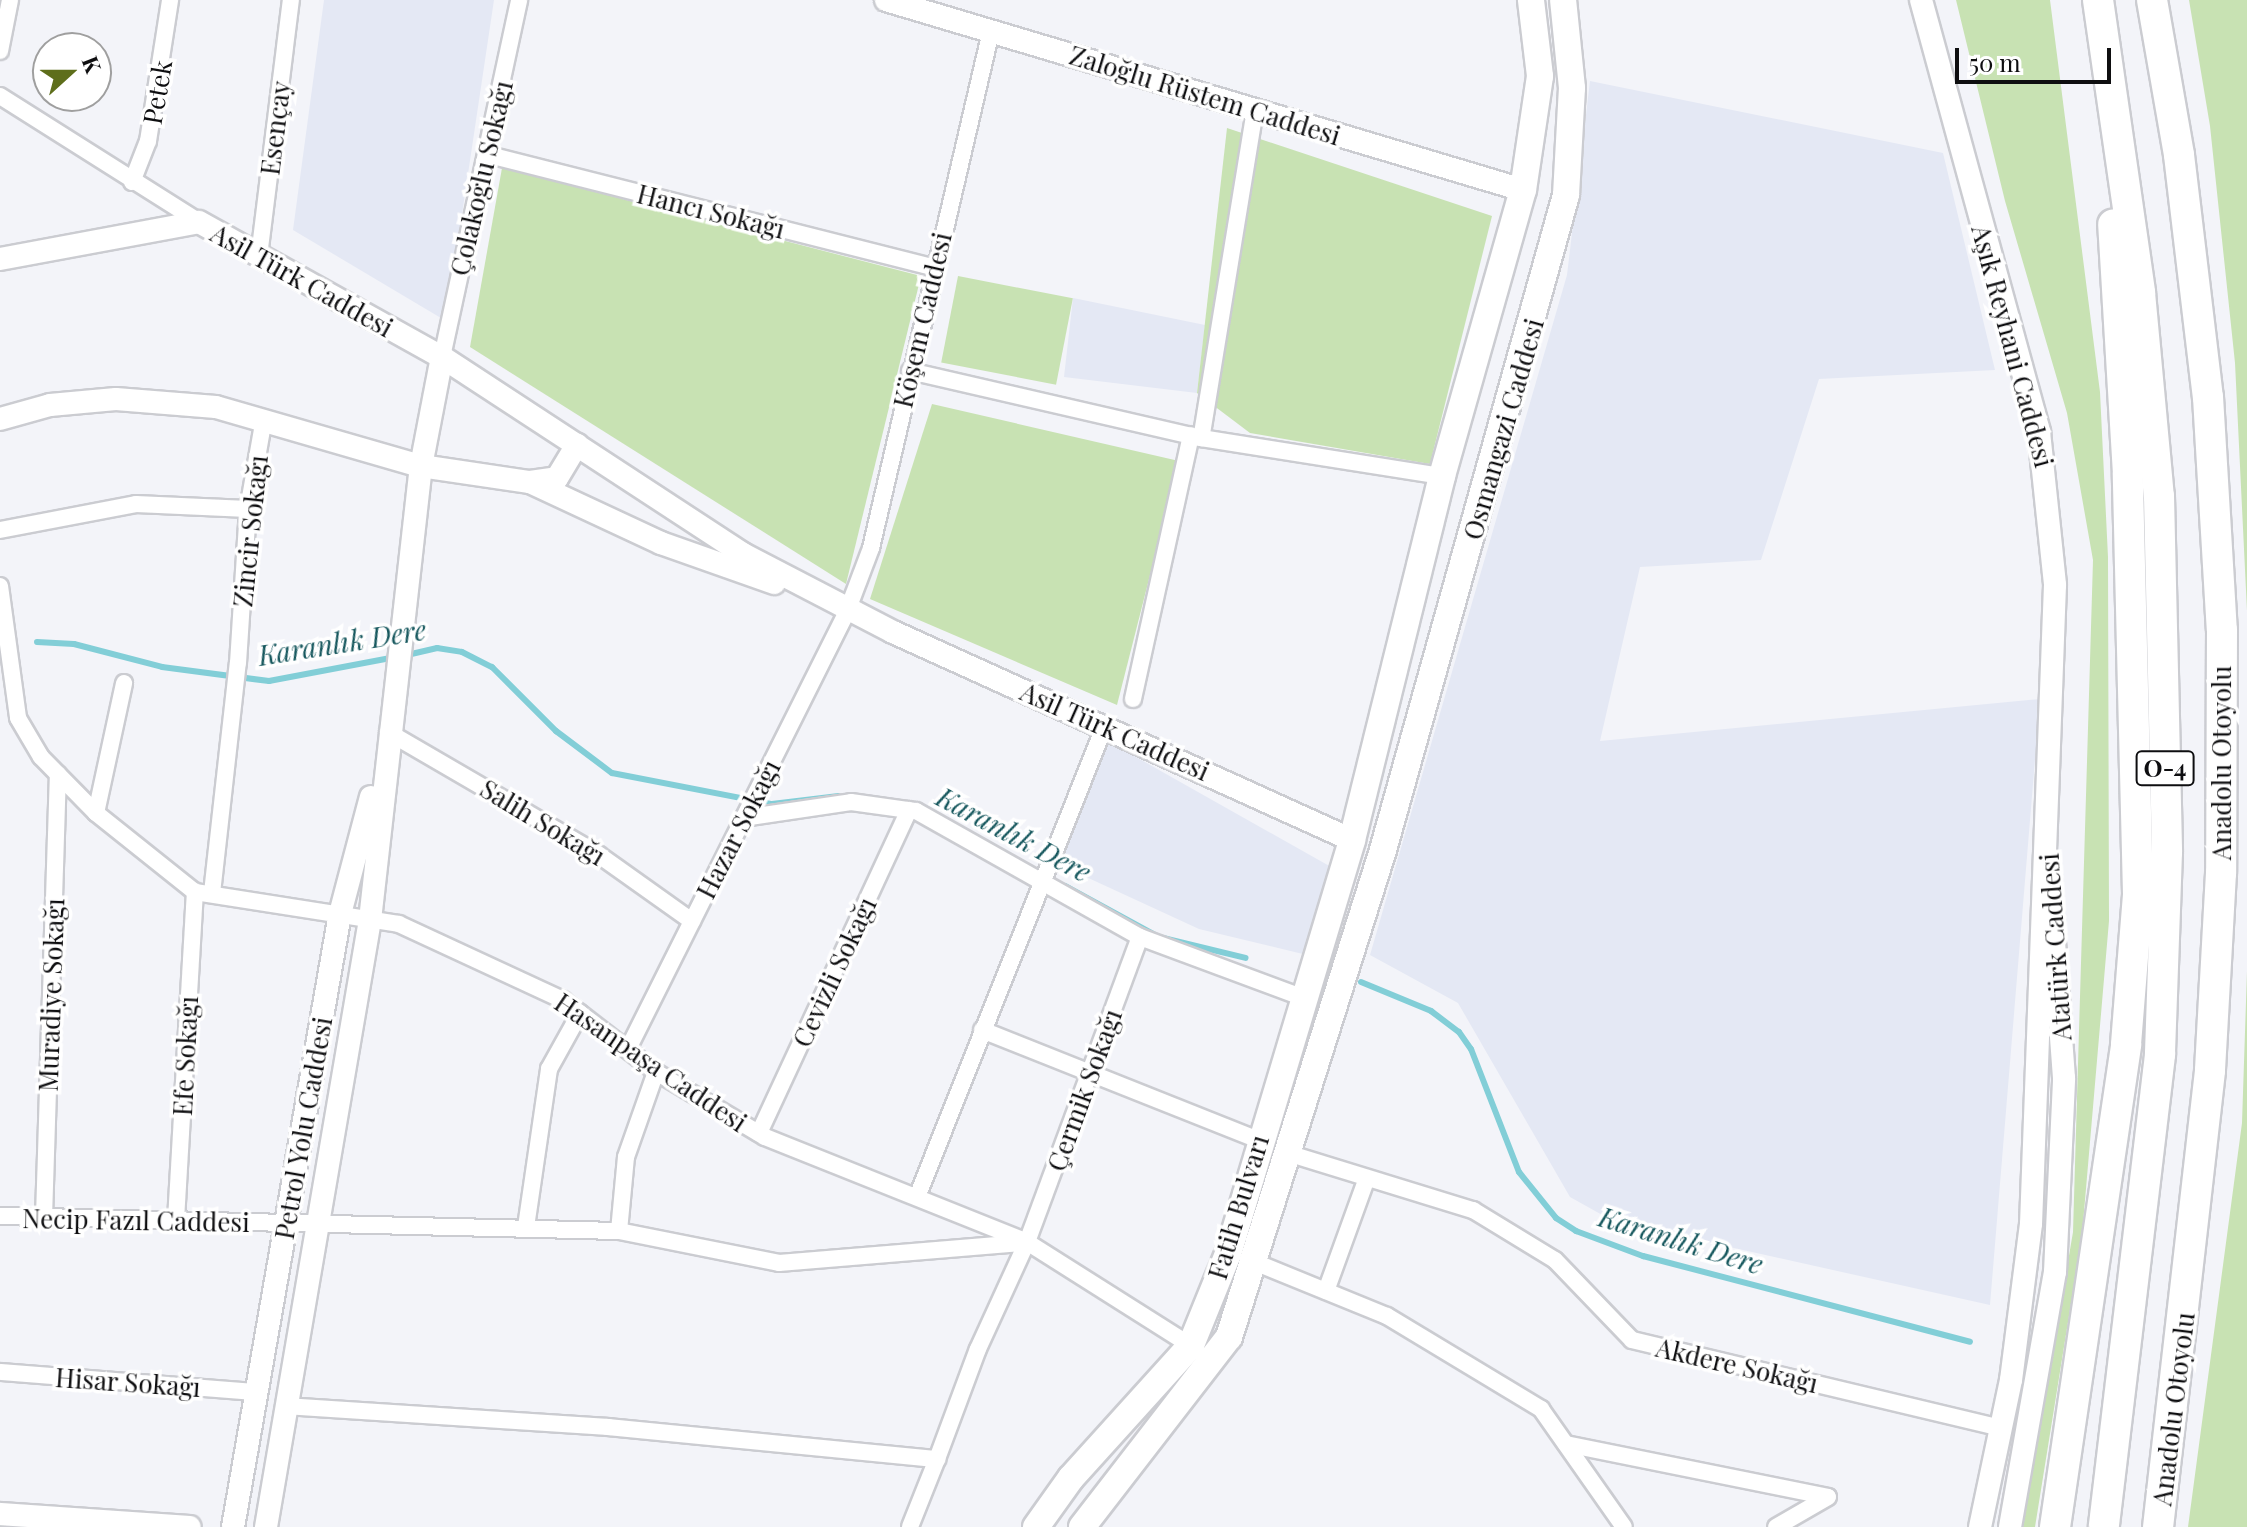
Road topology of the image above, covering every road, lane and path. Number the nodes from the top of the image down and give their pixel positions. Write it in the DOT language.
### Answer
graph roads {
  1 [pos="10,0"];
  2 [pos="170,0"];
  3 [pos="291,0"];
  4 [pos="519,0"];
  5 [pos="886,0"];
  6 [pos="1531,0"];
  7 [pos="1563,0"];
  8 [pos="2152,0"];
  9 [pos="1924,5"];
  10 [pos="2099,5"];
  11 [pos="991,31"];
  12 [pos="0,51"];
  13 [pos="0,96"];
  14 [pos="1255,110"];
  15 [pos="489,155"];
  16 [pos="132,182"];
  17 [pos="1523,190"];
  18 [pos="199,222"];
  19 [pos="259,256"];
  20 [pos="0,259"];
  21 [pos="933,267"];
  22 [pos="442,357"];
  23 [pos="910,371"];
  24 [pos="0,419"];
  25 [pos="263,424"];
  26 [pos="1196,436"];
  27 [pos="577,445"];
  28 [pos="421,466"];
  29 [pos="451,468"];
  30 [pos="1442,476"];
  31 [pos="530,482"];
  32 [pos="417,501"];
  33 [pos="248,509"];
  34 [pos="0,530"];
  35 [pos="0,586"];
  36 [pos="848,609"];
  37 [pos="5,645"];
  38 [pos="124,683"];
  39 [pos="235,687"];
  40 [pos="1133,699"];
  41 [pos="1105,725"];
  42 [pos="388,732"];
  43 [pos="58,774"];
  44 [pos="909,810"];
  45 [pos="96,813"];
  46 [pos="745,816"];
  47 [pos="2046,828"];
  48 [pos="1352,840"];
  49 [pos="1383,850"];
  50 [pos="1042,882"];
  51 [pos="203,892"];
  52 [pos="340,914"];
  53 [pos="370,920"];
  54 [pos="692,921"];
  55 [pos="1140,937"];
  56 [pos="1304,998"];
  57 [pos="580,1013"];
  58 [pos="982,1030"];
  59 [pos="628,1049"];
  60 [pos="656,1072"];
  61 [pos="1091,1075"];
  62 [pos="759,1133"];
  63 [pos="1259,1140"];
  64 [pos="1284,1152"];
  65 [pos="1367,1178"];
  66 [pos="917,1197"];
  67 [pos="0,1216"];
  68 [pos="44,1217"];
  69 [pos="176,1220"];
  70 [pos="287,1224"];
  71 [pos="320,1225"];
  72 [pos="526,1227"];
  73 [pos="619,1231"];
  74 [pos="1027,1242"];
  75 [pos="1240,1257"];
  76 [pos="1326,1291"];
  77 [pos="1191,1345"];
  78 [pos="1211,1361"];
  79 [pos="0,1372"];
  80 [pos="256,1392"];
  81 [pos="285,1406"];
  82 [pos="2002,1428"];
  83 [pos="1566,1444"];
  84 [pos="937,1459"];
  85 [pos="0,1514"];
  86 [pos="134,1525"];
  87 [pos="190,1527"];
  88 [pos="233,1527"];
  89 [pos="266,1527"];
  90 [pos="910,1527"];
  91 [pos="1036,1527"];
  92 [pos="1082,1527"];
  93 [pos="1624,1527"];
  94 [pos="1776,1527"];
  95 [pos="1980,1527"];
  96 [pos="2010,1527"];
  97 [pos="2055,1527"];
  98 [pos="2104,1527"];
  99 [pos="2158,1527"];
  1 -- 12 [label="street"];
  2 -- 16 [label="street, Petek"];
  3 -- 19 [label="street, Esençay"];
  4 -- 15 [label="street, Çolakoğlu Sokağı"];
  5 -- 11 [label="main road, Zaloğlu Rüstem Caddesi"];
  6 -- 17 [label="main road, Osmangazi Caddesi"];
  7 -- 49 [label="main road, Osmangazi Caddesi"];
  8 -- 99 [label="highway, Anadolu Otoyolu / O-4"];
  9 -- 47 [label="main road, Aşık Reyhani Caddesi"];
  10 -- 97 [label="highway"];
  10 -- 98 [label="highway, Anadolu Otoyolu / O-4"];
  11 -- 14 [label="main road, Zaloğlu Rüstem Caddesi"];
  11 -- 21 [label="street, Köşem Caddesi"];
  13 -- 16 [label="street"];
  14 -- 17 [label="main road, Zaloğlu Rüstem Caddesi"];
  14 -- 26 [label="street"];
  15 -- 21 [label="street, Hancı Sokağı"];
  15 -- 22 [label="street, Çolakoğlu Sokağı"];
  16 -- 18 [label="street"];
  17 -- 30 [label="main road, Osmangazi Caddesi"];
  18 -- 19 [label="main road, Asil Türk Caddesi"];
  18 -- 20 [label="main road, Asil Türk Caddesi"];
  19 -- 22 [label="main road, Asil Türk Caddesi"];
  21 -- 23 [label="street, Köşem Caddesi"];
  22 -- 27 [label="main road, Asil Türk Caddesi"];
  22 -- 28 [label="main road, Petrol Yolu Caddesi"];
  23 -- 26 [label="street"];
  23 -- 36 [label="street, Köşem Caddesi"];
  24 -- 25 [label="main road, Asil Türk Caddesi"];
  25 -- 28 [label="main road, Asil Türk Caddesi"];
  25 -- 33 [label="street, Zincir Sokağı"];
  26 -- 30 [label="street"];
  26 -- 40 [label="street"];
  27 -- 31 [label="main road"];
  27 -- 36 [label="main road, Asil Türk Caddesi"];
  28 -- 29 [label="main road, Asil Türk Caddesi"];
  28 -- 32 [label="main road, Petrol Yolu Caddesi"];
  29 -- 31 [label="main road, Asil Türk Caddesi"];
  29 -- 32 [label="main road"];
  30 -- 48 [label="main road, Osmangazi Caddesi"];
  31 -- 36 [label="main road, Asil Türk Caddesi"];
  32 -- 42 [label="main road, Petrol Yolu Caddesi"];
  33 -- 34 [label="street"];
  33 -- 39 [label="street, Zincir Sokağı"];
  35 -- 37 [label="street"];
  36 -- 41 [label="main road, Asil Türk Caddesi"];
  36 -- 46 [label="street, Hazar Sokağı"];
  37 -- 43 [label="street"];
  38 -- 45 [label="street"];
  39 -- 51 [label="street, Efe Sokağı"];
  41 -- 48 [label="main road, Asil Türk Caddesi"];
  41 -- 50 [label="street"];
  42 -- 52 [label="main road, Petrol Yolu Caddesi"];
  42 -- 53 [label="main road, Petrol Yolu Caddesi"];
  42 -- 54 [label="street, Salih Sokağı"];
  43 -- 45 [label="street"];
  43 -- 68 [label="street, Muradiye Sokağı"];
  44 -- 46 [label="street"];
  44 -- 50 [label="street"];
  44 -- 62 [label="street, Cevizli Sokağı"];
  45 -- 51 [label="street"];
  46 -- 54 [label="street, Hazar Sokağı"];
  47 -- 82 [label="main road, Atatürk Caddesi"];
  47 -- 96 [label="main road, Atatürk Caddesi"];
  48 -- 49 [label="main road, Asil Türk Caddesi"];
  48 -- 56 [label="main road, Fatih Bulvarı"];
  49 -- 64 [label="main road, Fatih Bulvarı"];
  50 -- 55 [label="street"];
  50 -- 58 [label="street"];
  51 -- 52 [label="street, Hasanpaşa Caddesi"];
  51 -- 69 [label="street, Efe Sokağı"];
  52 -- 53 [label="street, Hasanpaşa Caddesi"];
  52 -- 70 [label="main road, Petrol Yolu Caddesi"];
  53 -- 57 [label="street, Hasanpaşa Caddesi"];
  53 -- 71 [label="main road, Petrol Yolu Caddesi"];
  54 -- 59 [label="street, Hazar Sokağı"];
  55 -- 56 [label="street"];
  55 -- 61 [label="street, Çermik Sokağı"];
  56 -- 63 [label="main road, Fatih Bulvarı"];
  57 -- 59 [label="street, Hasanpaşa Caddesi"];
  57 -- 72 [label="street"];
  58 -- 61 [label="street"];
  58 -- 66 [label="street"];
  59 -- 60 [label="street, Hasanpaşa Caddesi"];
  60 -- 62 [label="street, Hasanpaşa Caddesi"];
  60 -- 73 [label="street"];
  61 -- 63 [label="street"];
  61 -- 74 [label="street, Çermik Sokağı"];
  62 -- 66 [label="street, Hasanpaşa Caddesi"];
  63 -- 64 [label="main road"];
  63 -- 75 [label="main road, Fatih Bulvarı"];
  64 -- 65 [label="street, Akdere Sokağı"];
  64 -- 75 [label="main road, Fatih Bulvarı"];
  65 -- 76 [label="street"];
  65 -- 82 [label="street, Akdere Sokağı"];
  66 -- 74 [label="street, Hasanpaşa Caddesi"];
  67 -- 68 [label="street, Necip Fazıl Caddesi"];
  68 -- 69 [label="street, Necip Fazıl Caddesi"];
  69 -- 70 [label="street, Necip Fazıl Caddesi"];
  70 -- 71 [label="street, Necip Fazıl Caddesi"];
  70 -- 80 [label="main road, Petrol Yolu Caddesi"];
  71 -- 72 [label="street, Necip Fazıl Caddesi"];
  71 -- 81 [label="main road, Petrol Yolu Caddesi"];
  72 -- 73 [label="street, Necip Fazıl Caddesi"];
  73 -- 74 [label="street, Necip Fazıl Caddesi"];
  74 -- 77 [label="street, Hasanpaşa Caddesi"];
  74 -- 84 [label="street, Çermik Sokağı"];
  75 -- 76 [label="street"];
  75 -- 77 [label="main road, Fatih Bulvarı"];
  75 -- 78 [label="main road, Fatih Bulvarı"];
  76 -- 83 [label="street"];
  77 -- 78 [label="street, Hasanpaşa Caddesi"];
  77 -- 91 [label="main road, Fatih Bulvarı"];
  78 -- 92 [label="main road, Fatih Bulvarı"];
  79 -- 80 [label="street, Hisar Sokağı"];
  80 -- 88 [label="main road, Petrol Yolu Caddesi"];
  81 -- 84 [label="street"];
  81 -- 89 [label="main road, Petrol Yolu Caddesi"];
  82 -- 95 [label="main road, Atatürk Caddesi"];
  83 -- 93 [label="street"];
  83 -- 94 [label="street"];
  84 -- 90 [label="street, Çermik Sokağı"];
  85 -- 86 [label="main road"];
  86 -- 87 [label="main road"];
}
